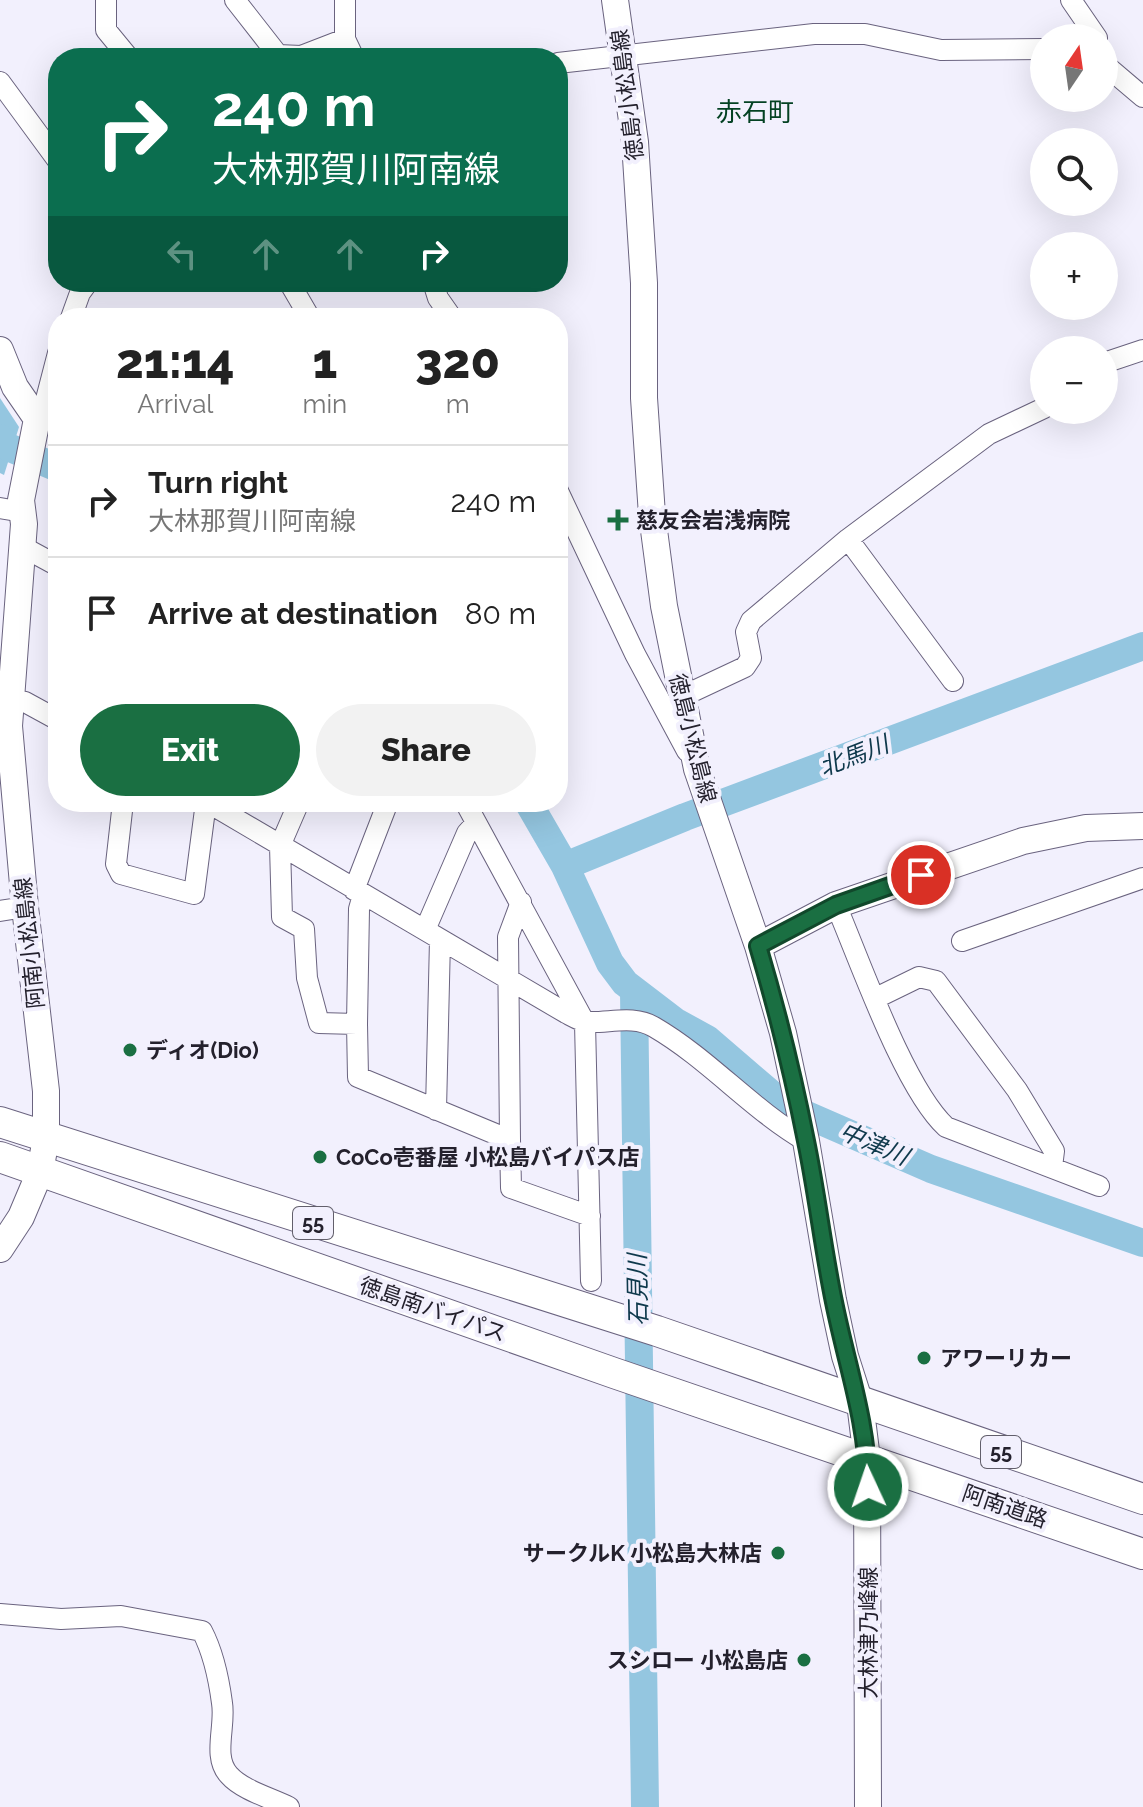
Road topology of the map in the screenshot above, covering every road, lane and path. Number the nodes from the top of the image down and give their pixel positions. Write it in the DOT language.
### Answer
graph roads {
  1 [pos="106,0"];
  2 [pos="235,0"];
  3 [pos="345,0"];
  4 [pos="615,0"];
  5 [pos="1071,0"];
  6 [pos="1087,24"];
  7 [pos="121,48"];
  8 [pos="273,48"];
  9 [pos="349,48"];
  10 [pos="1030,49"];
  11 [pos="624,56"];
  12 [pos="568,62"];
  13 [pos="1118,76"];
  14 [pos="0,82"];
  15 [pos="1143,97"];
  16 [pos="48,147"];
  17 [pos="0,350"];
  18 [pos="1143,350"];
  19 [pos="1118,358"];
  20 [pos="48,392"];
  21 [pos="1030,415"];
  22 [pos="37,423"];
  23 [pos="11,510"];
  24 [pos="568,512"];
  25 [pos="848,539"];
  26 [pos="23,547"];
  27 [pos="48,561"];
  28 [pos="671,642"];
  29 [pos="635,654"];
  30 [pos="953,681"];
  31 [pos="681,697"];
  32 [pos="11,700"];
  33 [pos="48,715"];
  34 [pos="697,769"];
  35 [pos="122,812"];
  36 [pos="205,812"];
  37 [pos="223,812"];
  38 [pos="295,812"];
  39 [pos="385,812"];
  40 [pos="470,812"];
  41 [pos="476,823"];
  42 [pos="1143,826"];
  43 [pos="280,846"];
  44 [pos="1143,878"];
  45 [pos="358,893"];
  46 [pos="521,902"];
  47 [pos="836,905"];
  48 [pos="12,909"];
  49 [pos="432,935"];
  50 [pos="962,941"];
  51 [pos="758,946"];
  52 [pos="509,981"];
  53 [pos="876,998"];
  54 [pos="585,1023"];
  55 [pos="357,1024"];
  56 [pos="436,1110"];
  57 [pos="0,1122"];
  58 [pos="804,1131"];
  59 [pos="46,1138"];
  60 [pos="510,1140"];
  61 [pos="0,1157"];
  62 [pos="1052,1167"];
  63 [pos="40,1172"];
  64 [pos="1099,1186"];
  65 [pos="590,1216"];
  66 [pos="0,1249"];
  67 [pos="591,1281"];
  68 [pos="860,1403"];
  69 [pos="867,1459"];
  70 [pos="1143,1499"];
  71 [pos="1143,1554"];
  72 [pos="0,1614"];
  73 [pos="289,1807"];
  74 [pos="868,1807"];
  1 -- 7 [label="street"];
  2 -- 8 [label="street"];
  3 -- 9 [label="street"];
  4 -- 11 [label="main road, 徳島小松島線"];
  5 -- 6 [label="street"];
  10 -- 11 [label="street"];
  11 -- 12 [label="street"];
  11 -- 28 [label="main road, 徳島小松島線"];
  13 -- 15 [label="street"];
  14 -- 16 [label="street"];
  17 -- 22 [label="main road"];
  18 -- 19 [label="street"];
  20 -- 22 [label="street"];
  21 -- 25 [label="street"];
  22 -- 23 [label="main road, 阿南小松島線"];
  23 -- 26 [label="main road, 阿南小松島線"];
  24 -- 29 [label="street"];
  25 -- 30 [label="street"];
  25 -- 31 [label="street"];
  26 -- 27 [label="street"];
  26 -- 32 [label="main road, 阿南小松島線"];
  28 -- 29 [label="street"];
  28 -- 31 [label="main road, 徳島小松島線"];
  29 -- 34 [label="street"];
  31 -- 34 [label="main road, 徳島小松島線"];
  32 -- 33 [label="street"];
  32 -- 48 [label="main road, 阿南小松島線"];
  34 -- 51 [label="main road, 徳島小松島線"];
  35 -- 36 [label="street"];
  37 -- 43 [label="street"];
  38 -- 43 [label="street"];
  39 -- 45 [label="street"];
  40 -- 41 [label="street"];
  41 -- 46 [label="street"];
  41 -- 49 [label="street"];
  42 -- 47 [label="main road"];
  43 -- 45 [label="street"];
  43 -- 55 [label="street"];
  44 -- 50 [label="street"];
  45 -- 49 [label="street"];
  45 -- 55 [label="street"];
  46 -- 52 [label="street"];
  46 -- 54 [label="street"];
  47 -- 51 [label="main road"];
  47 -- 53 [label="street"];
  48 -- 59 [label="main road, 阿南小松島線"];
  49 -- 52 [label="street"];
  49 -- 56 [label="street"];
  51 -- 58 [label="main road, 徳島小松島線"];
  52 -- 54 [label="street"];
  52 -- 60 [label="street"];
  53 -- 62 [label="street"];
  53 -- 62 [label="street"];
  54 -- 58 [label="street"];
  54 -- 65 [label="street"];
  55 -- 56 [label="street"];
  56 -- 60 [label="street"];
  57 -- 59 [label="highway, 徳島南バイパス / 55"];
  58 -- 68 [label="main road, 徳島小松島線"];
  59 -- 63 [label="main road, 阿南小松島線"];
  59 -- 68 [label="highway, 徳島南バイパス / 55"];
  60 -- 65 [label="street"];
  61 -- 63 [label="highway, 徳島南バイパス / 55"];
  62 -- 64 [label="street"];
  63 -- 66 [label="main road, 阿南小松島線"];
  63 -- 69 [label="highway, 徳島南バイパス / 55"];
  65 -- 67 [label="street"];
  68 -- 69 [label="main road, 徳島小松島線"];
  68 -- 70 [label="highway, 55"];
  69 -- 71 [label="highway, 阿南道路 / 55"];
  69 -- 74 [label="main road, 大林津乃峰線"];
  72 -- 73 [label="street"];
}
